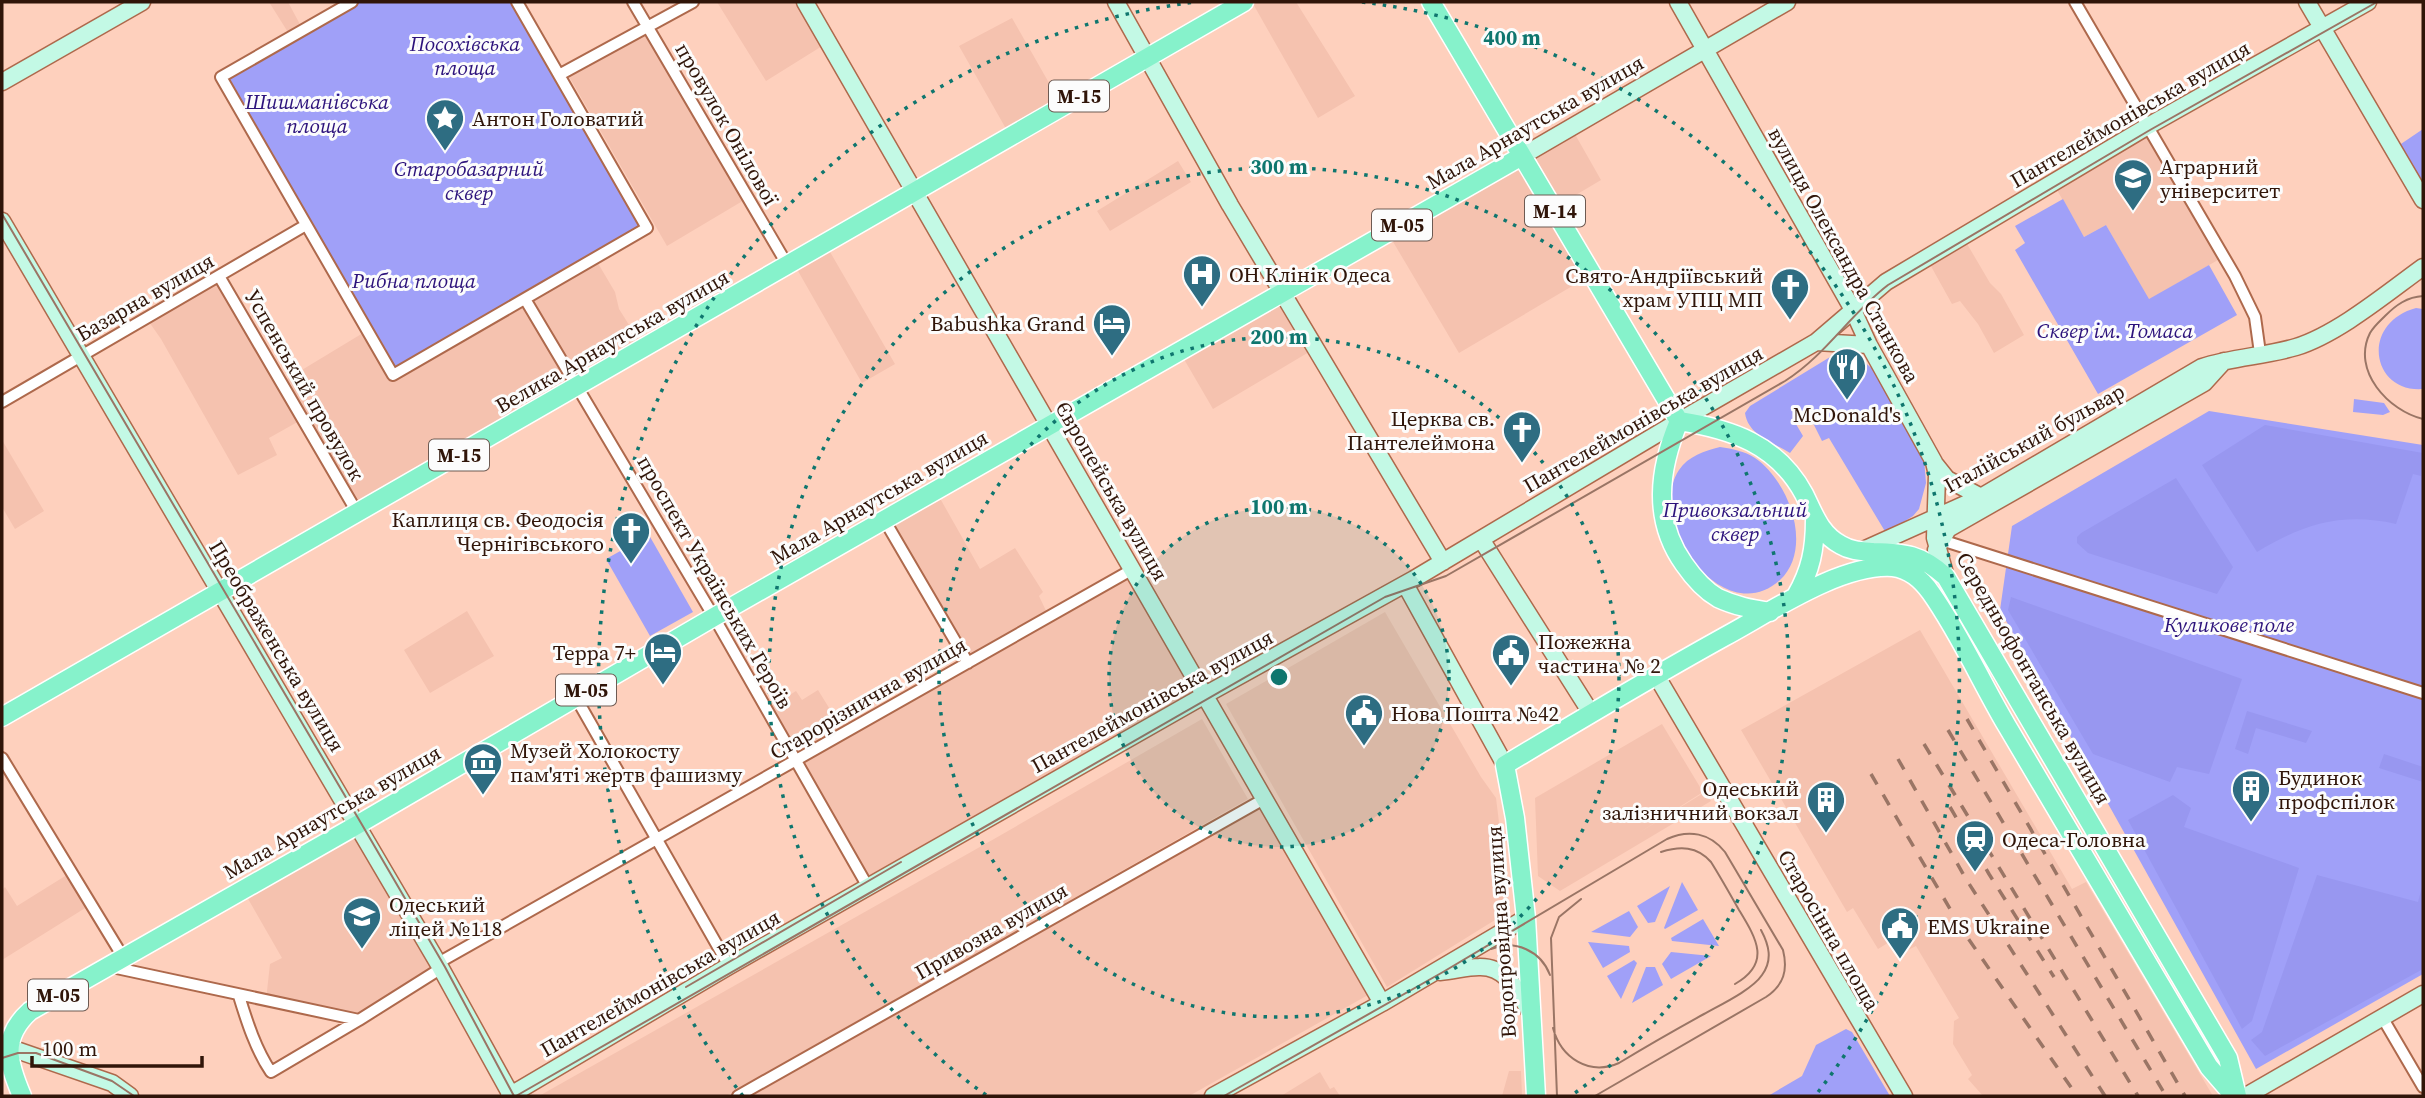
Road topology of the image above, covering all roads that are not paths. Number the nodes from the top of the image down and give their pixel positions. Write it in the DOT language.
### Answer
graph roads {
  1 [pos="142,2"];
  2 [pos="350,2"];
  3 [pos="517,2"];
  4 [pos="633,2"];
  5 [pos="693,2"];
  6 [pos="805,2"];
  7 [pos="1116,2"];
  8 [pos="1244,2"];
  9 [pos="1431,2"];
  10 [pos="1678,2"];
  11 [pos="1787,2"];
  12 [pos="2075,2"];
  13 [pos="2307,2"];
  14 [pos="2368,2"];
  15 [pos="647,27"];
  16 [pos="2322,29"];
  17 [pos="1705,50"];
  18 [pos="1148,57"];
  19 [pos="559,75"];
  20 [pos="2,82"];
  21 [pos="2148,126"];
  22 [pos="1522,156"];
  23 [pos="914,192"];
  24 [pos="2423,200"];
  25 [pos="2,221"];
  26 [pos="306,225"];
  27 [pos="788,266"];
  28 [pos="2423,267"];
  29 [pos="219,276"];
  30 [pos="1282,294"];
  31 [pos="525,299"];
  32 [pos="1853,312"];
  33 [pos="1815,342"];
  34 [pos="1869,345"];
  35 [pos="2260,353"];
  36 [pos="81,356"];
  37 [pos="579,386"];
  38 [pos="2,402"];
  39 [pos="1679,421"];
  40 [pos="1050,426"];
  41 [pos="1934,462"];
  42 [pos="1988,500"];
  43 [pos="358,514"];
  44 [pos="1934,517"];
  45 [pos="1815,519"];
  46 [pos="885,521"];
  47 [pos="1481,539"];
  48 [pos="1936,547"];
  49 [pos="1861,551"];
  50 [pos="1443,562"];
  51 [pos="1133,569"];
  52 [pos="1405,584"];
  53 [pos="221,592"];
  54 [pos="1931,593"];
  55 [pos="1796,596"];
  56 [pos="1770,612"];
  57 [pos="714,617"];
  58 [pos="968,663"];
  59 [pos="1656,675"];
  60 [pos="2423,692"];
  61 [pos="1205,695"];
  62 [pos="575,696"];
  63 [pos="1591,713"];
  64 [pos="2,717"];
  65 [pos="2,758"];
  66 [pos="796,761"];
  67 [pos="1505,765"];
  68 [pos="1264,799"];
  69 [pos="357,825"];
  70 [pos="657,840"];
  71 [pos="868,887"];
  72 [pos="1527,918"];
  73 [pos="123,957"];
  74 [pos="438,962"];
  75 [pos="107,966"];
  76 [pos="729,966"];
  77 [pos="1434,972"];
  78 [pos="2423,994"];
  79 [pos="239,996"];
  80 [pos="1382,1003"];
  81 [pos="1530,1012"];
  82 [pos="2382,1017"];
  83 [pos="359,1020"];
  84 [pos="5,1046"];
  85 [pos="2423,1087"];
  86 [pos="22,1096"];
  87 [pos="130,1096"];
  88 [pos="511,1096"];
  89 [pos="738,1096"];
  90 [pos="1213,1096"];
  91 [pos="1536,1096"];
  92 [pos="1904,1096"];
  93 [pos="2235,1096"];
  94 [pos="2246,1096"];
  1 -- 20 [label="main road"];
  2 -- 26 [label="street"];
  3 -- 19 [label="street"];
  4 -- 15 [label="street, провулок Онілової"];
  5 -- 15 [label="street"];
  6 -- 23 [label="main road, Європейська вулиця"];
  7 -- 18 [label="main road"];
  8 -- 18 [label="main road, Велика Арнаутська вулиця / М-15"];
  9 -- 22 [label="main road, М-14"];
  10 -- 17 [label="main road, вулиця Олександра Станкова"];
  11 -- 17 [label="main road, Мала Арнаутська вулиця / М-05"];
  12 -- 21 [label="street"];
  13 -- 16 [label="main road"];
  14 -- 16 [label="main road, Пантелеймонівська вулиця"];
  15 -- 19 [label="street"];
  15 -- 27 [label="street, провулок Онілової"];
  16 -- 21 [label="main road, Пантелеймонівська вулиця"];
  16 -- 24 [label="main road"];
  17 -- 22 [label="main road, Мала Арнаутська вулиця / М-05"];
  17 -- 32 [label="main road, вулиця Олександра Станкова"];
  18 -- 23 [label="main road, Велика Арнаутська вулиця / М-15"];
  18 -- 30 [label="main road"];
  19 -- 31 [label="street"];
  21 -- 32 [label="main road, Пантелеймонівська вулиця"];
  21 -- 35 [label="street"];
  22 -- 30 [label="main road, Мала Арнаутська вулиця / М-05"];
  22 -- 39 [label="main road, М-14"];
  23 -- 27 [label="main road, Велика Арнаутська вулиця / М-15"];
  23 -- 40 [label="main road, Європейська вулиця"];
  25 -- 36 [label="main road, Преображенська вулиця"];
  26 -- 29 [label="street, Базарна вулиця"];
  26 -- 31 [label="street"];
  27 -- 37 [label="main road, Велика Арнаутська вулиця / М-15"];
  28 -- 35 [label="main road, Італійський бульвар"];
  29 -- 36 [label="street, Базарна вулиця"];
  29 -- 43 [label="street, Успенський провулок"];
  30 -- 40 [label="main road, Мала Арнаутська вулиця / М-05"];
  30 -- 50 [label="main road"];
  31 -- 37 [label="street, проспект Українських Героїв"];
  32 -- 33 [label="main road, Пантелеймонівська вулиця"];
  32 -- 34 [label="main road, вулиця Олександра Станкова"];
  33 -- 34 [label="main road"];
  33 -- 39 [label="main road, Пантелеймонівська вулиця"];
  34 -- 41 [label="main road, вулиця Олександра Станкова"];
  35 -- 42 [label="main road, Італійський бульвар"];
  36 -- 38 [label="street, Базарна вулиця"];
  36 -- 53 [label="main road, Преображенська вулиця"];
  37 -- 43 [label="main road, Велика Арнаутська вулиця / М-15"];
  37 -- 57 [label="street, проспект Українських Героїв"];
  39 -- 45 [label="main road"];
  39 -- 47 [label="main road, Пантелеймонівська вулиця"];
  39 -- 56 [label="main road"];
  40 -- 46 [label="main road, Мала Арнаутська вулиця / М-05"];
  40 -- 51 [label="main road, Європейська вулиця"];
  41 -- 42 [label="main road"];
  41 -- 44 [label="main road, вулиця Олександра Станкова"];
  42 -- 44 [label="main road, Італійський бульвар"];
  42 -- 48 [label="main road"];
  43 -- 53 [label="main road, Велика Арнаутська вулиця / М-15"];
  44 -- 48 [label="main road, вулиця Олександра Станкова"];
  44 -- 49 [label="main road, Італійський бульвар"];
  45 -- 49 [label="main road"];
  45 -- 55 [label="main road"];
  46 -- 57 [label="main road, Мала Арнаутська вулиця / М-05"];
  46 -- 58 [label="street"];
  47 -- 50 [label="main road, Пантелеймонівська вулиця"];
  47 -- 63 [label="main road"];
  48 -- 49 [label="main road"];
  48 -- 54 [label="main road, вулиця Олександра Станкова"];
  48 -- 60 [label="street"];
  48 -- 93 [label="main road, Середньофонтанська вулиця"];
  50 -- 52 [label="main road, Пантелеймонівська вулиця"];
  51 -- 58 [label="street, Старорізнична вулиця"];
  51 -- 61 [label="main road, Європейська вулиця"];
  52 -- 61 [label="main road, Пантелеймонівська вулиця"];
  52 -- 67 [label="main road"];
  53 -- 64 [label="main road, Велика Арнаутська вулиця / М-15"];
  53 -- 69 [label="main road, Преображенська вулиця"];
  54 -- 55 [label="main road"];
  54 -- 93 [label="main road, Середньофонтанська вулиця"];
  55 -- 56 [label="main road"];
  56 -- 59 [label="main road"];
  57 -- 62 [label="main road, Мала Арнаутська вулиця / М-05"];
  57 -- 66 [label="street, проспект Українських Героїв"];
  58 -- 66 [label="street, Старорізнична вулиця"];
  59 -- 63 [label="main road"];
  59 -- 92 [label="main road, Старосінна площа"];
  61 -- 68 [label="main road, Європейська вулиця"];
  61 -- 71 [label="main road, Пантелеймонівська вулиця"];
  62 -- 69 [label="main road, Мала Арнаутська вулиця / М-05"];
  62 -- 70 [label="street"];
  63 -- 67 [label="main road"];
  65 -- 73 [label="street"];
  66 -- 70 [label="street, Старорізнична вулиця"];
  66 -- 71 [label="street, проспект Українських Героїв"];
  67 -- 72 [label="main road, Водопровідна вулиця"];
  68 -- 80 [label="main road, Європейська вулиця"];
  68 -- 89 [label="street, Привозна вулиця"];
  69 -- 73 [label="main road, Мала Арнаутська вулиця / М-05"];
  69 -- 74 [label="main road, Преображенська вулиця"];
  70 -- 74 [label="street, Старорізнична вулиця"];
  70 -- 76 [label="street"];
  71 -- 76 [label="main road, Пантелеймонівська вулиця"];
  72 -- 77 [label="main road"];
  72 -- 81 [label="main road, Водопровідна вулиця"];
  73 -- 75 [label="main road, Мала Арнаутська вулиця / М-05"];
  74 -- 83 [label="street, Старорізнична вулиця"];
  74 -- 88 [label="main road, Преображенська вулиця"];
  75 -- 79 [label="street"];
  75 -- 84 [label="main road, Мала Арнаутська вулиця / М-05"];
  76 -- 88 [label="main road, Пантелеймонівська вулиця"];
  77 -- 80 [label="main road"];
  77 -- 81 [label="main road"];
  78 -- 82 [label="main road"];
  79 -- 83 [label="street"];
  79 -- 83 [label="street"];
  80 -- 90 [label="main road"];
  81 -- 91 [label="main road, Водопровідна вулиця"];
  82 -- 85 [label="street"];
  82 -- 94 [label="main road"];
  84 -- 86 [label="main road"];
  84 -- 87 [label="main road"];
}
